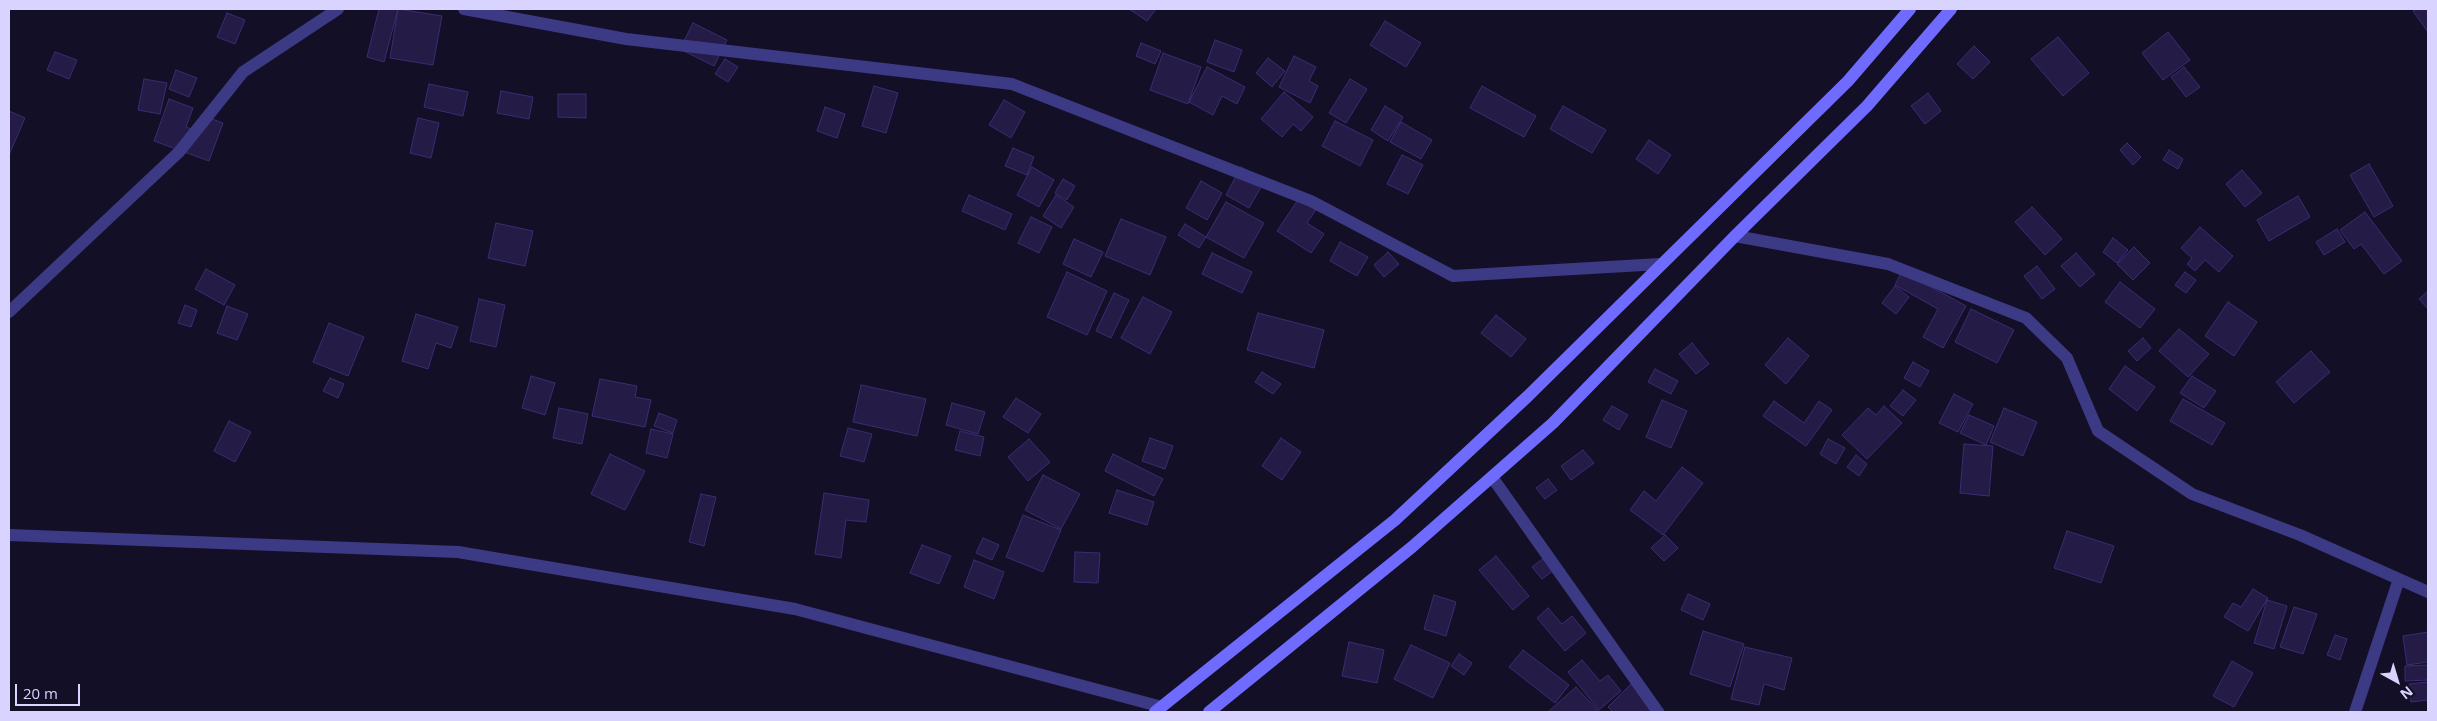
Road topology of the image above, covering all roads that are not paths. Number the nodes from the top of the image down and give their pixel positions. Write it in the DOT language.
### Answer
graph roads {
  1 [pos="338,9"];
  2 [pos="464,9"];
  3 [pos="1910,9"];
  4 [pos="1951,9"];
  5 [pos="1735,236"];
  6 [pos="1660,264"];
  7 [pos="9,312"];
  8 [pos="1492,477"];
  9 [pos="9,535"];
  10 [pos="2399,580"];
  11 [pos="2428,592"];
  12 [pos="1159,709"];
  13 [pos="1208,712"];
  14 [pos="1658,712"];
  15 [pos="2355,712"];
  1 -- 7 [label="street"];
  2 -- 6 [label="street"];
  3 -- 6 [label="main road"];
  4 -- 5 [label="main road"];
  5 -- 8 [label="main road"];
  5 -- 10 [label="street"];
  6 -- 12 [label="main road"];
  8 -- 13 [label="main road"];
  8 -- 14 [label="street"];
  9 -- 12 [label="street"];
  10 -- 11 [label="street"];
  10 -- 15 [label="street"];
}
